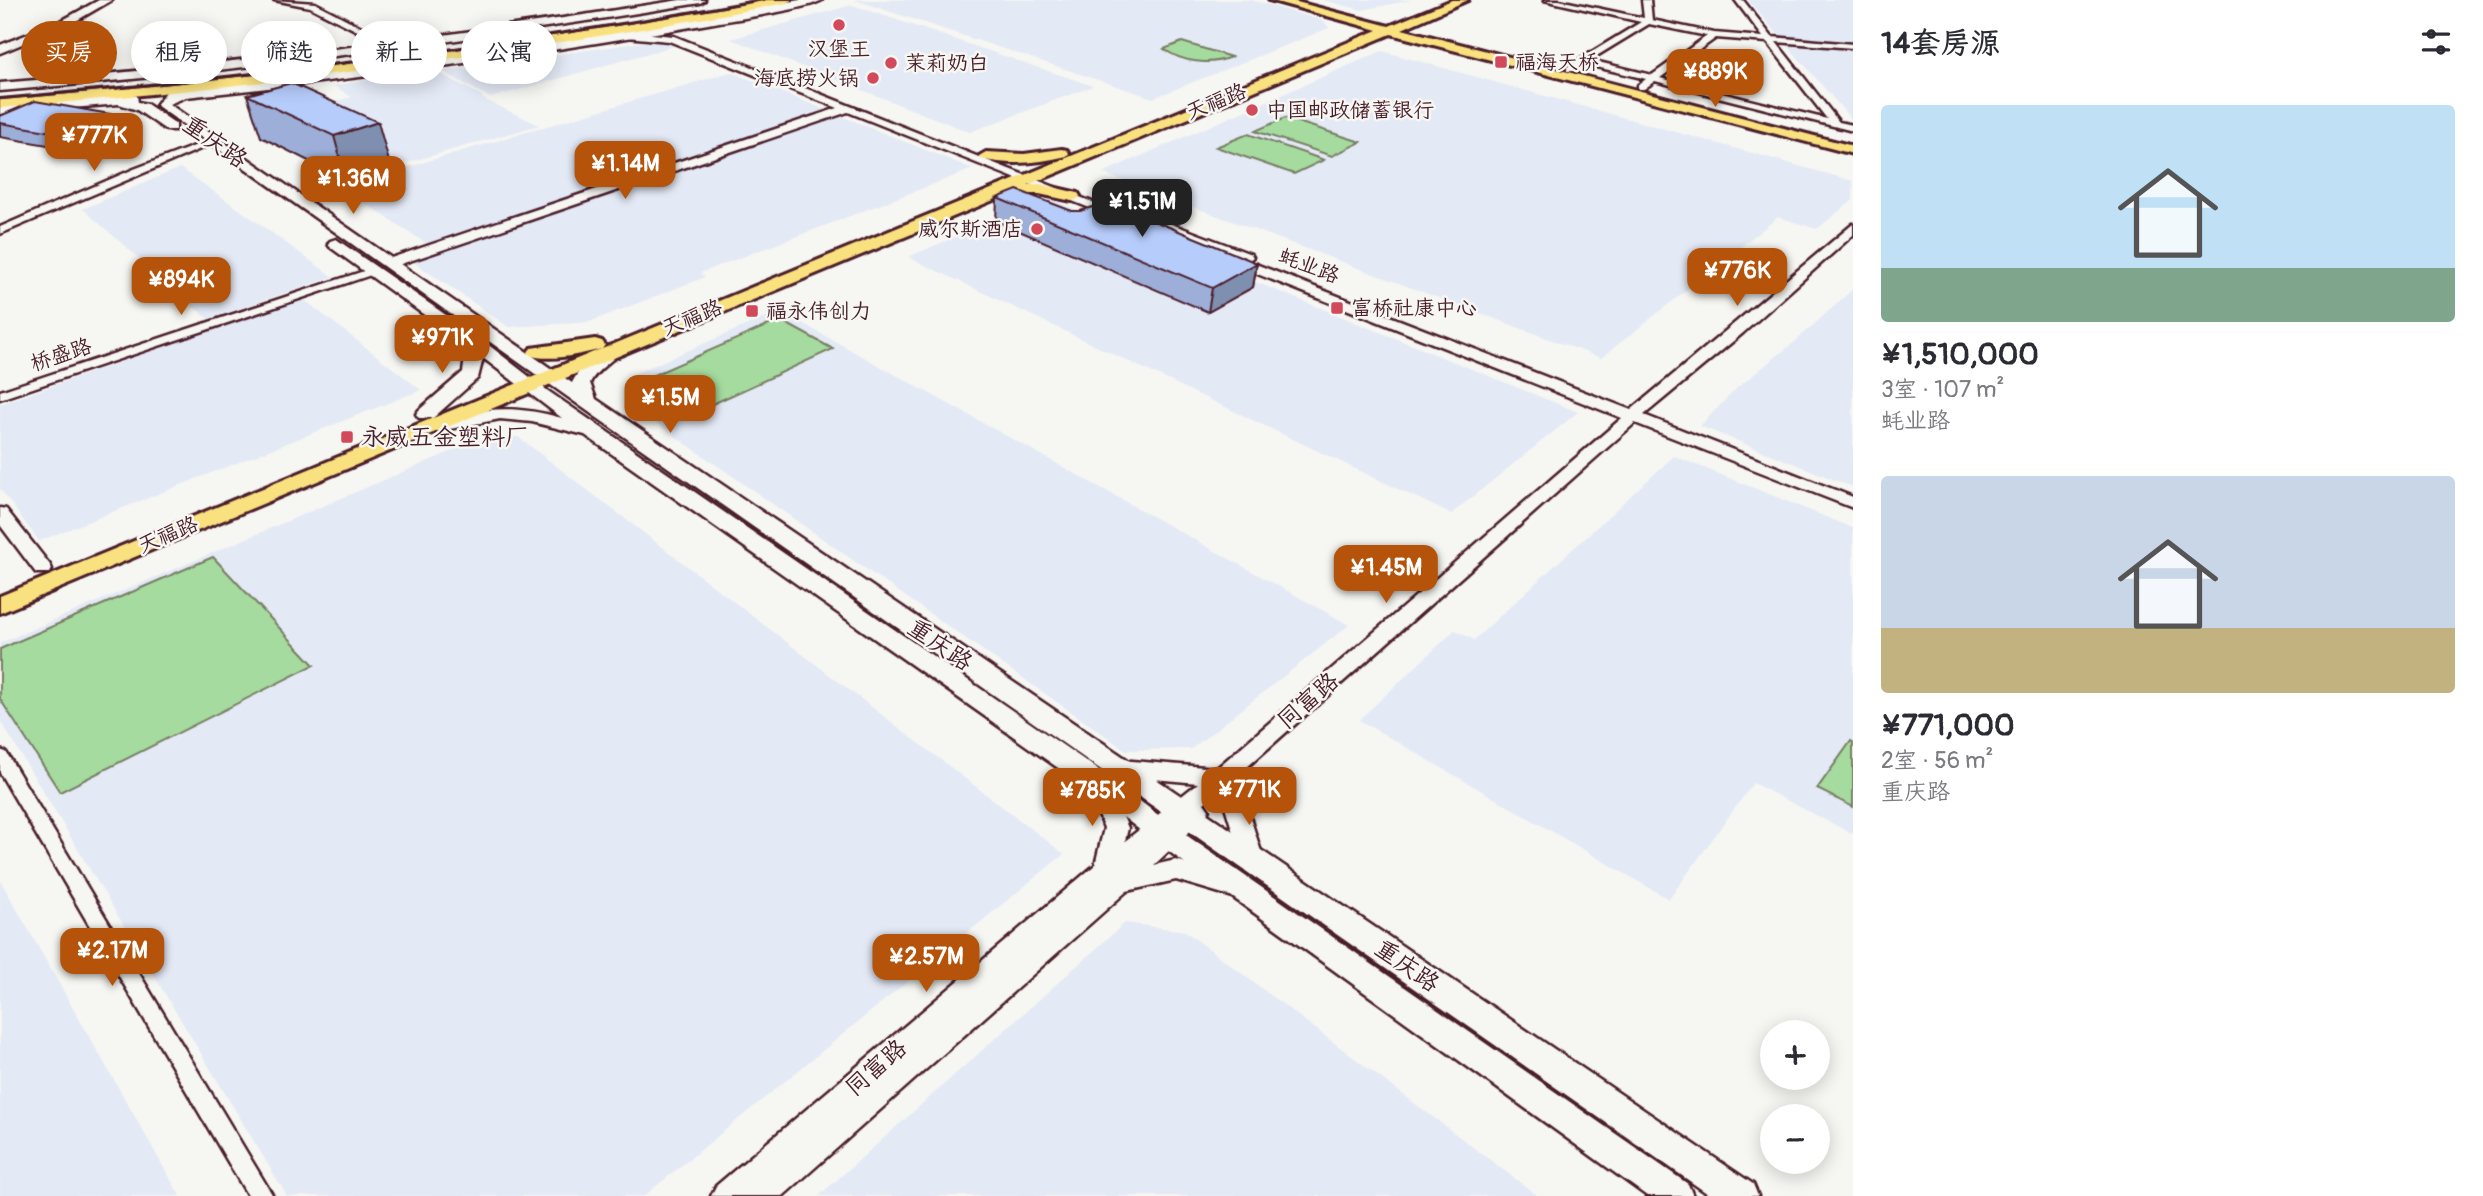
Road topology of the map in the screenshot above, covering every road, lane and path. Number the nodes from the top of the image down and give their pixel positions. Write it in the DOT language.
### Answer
graph roads {
  1 [pos="97,0"];
  2 [pos="107,0"];
  3 [pos="278,0"];
  4 [pos="700,0"];
  5 [pos="729,0"];
  6 [pos="786,0"];
  7 [pos="817,0"];
  8 [pos="1275,0"];
  9 [pos="1303,0"];
  10 [pos="1462,0"];
  11 [pos="1548,0"];
  12 [pos="1646,0"];
  13 [pos="1739,0"];
  14 [pos="1434,6"];
  15 [pos="1330,10"];
  16 [pos="1648,21"];
  17 [pos="1388,22"];
  18 [pos="351,24"];
  19 [pos="688,25"];
  20 [pos="629,35"];
  21 [pos="1714,35"];
  22 [pos="447,38"];
  23 [pos="557,39"];
  24 [pos="1770,40"];
  25 [pos="1339,41"];
  26 [pos="1458,43"];
  27 [pos="1356,44"];
  28 [pos="1853,46"];
  29 [pos="0,47"];
  30 [pos="557,47"];
  31 [pos="351,51"];
  32 [pos="461,53"];
  33 [pos="461,60"];
  34 [pos="1583,61"];
  35 [pos="1570,69"];
  36 [pos="1654,78"];
  37 [pos="1641,87"];
  38 [pos="0,89"];
  39 [pos="183,94"];
  40 [pos="118,100"];
  41 [pos="0,104"];
  42 [pos="848,108"];
  43 [pos="0,110"];
  44 [pos="188,124"];
  45 [pos="1836,124"];
  46 [pos="172,128"];
  47 [pos="1853,128"];
  48 [pos="1853,141"];
  49 [pos="200,147"];
  50 [pos="1853,150"];
  51 [pos="1079,153"];
  52 [pos="982,157"];
  53 [pos="1026,175"];
  54 [pos="1077,194"];
  55 [pos="965,200"];
  56 [pos="1853,228"];
  57 [pos="0,231"];
  58 [pos="1853,243"];
  59 [pos="390,263"];
  60 [pos="373,271"];
  61 [pos="460,333"];
  62 [pos="603,349"];
  63 [pos="535,372"];
  64 [pos="585,388"];
  65 [pos="0,395"];
  66 [pos="1641,415"];
  67 [pos="427,421"];
  68 [pos="598,433"];
  69 [pos="1853,494"];
  70 [pos="1853,503"];
  71 [pos="0,513"];
  72 [pos="43,569"];
  73 [pos="0,587"];
  74 [pos="0,605"];
  75 [pos="0,757"];
  76 [pos="1108,775"];
  77 [pos="1226,779"];
  78 [pos="1186,813"];
  79 [pos="1163,832"];
  80 [pos="1251,858"];
  81 [pos="1112,877"];
  82 [pos="1246,890"];
  83 [pos="261,1196"];
  84 [pos="726,1196"];
  85 [pos="761,1196"];
  86 [pos="1676,1196"];
  87 [pos="1741,1196"];
  1 -- 29 [label="main road"];
  2 -- 29 [label="main road"];
  3 -- 18 [label="street"];
  4 -- 22 [label="main road"];
  5 -- 38 [label="main road"];
  6 -- 23 [label="main road"];
  7 -- 19 [label="main road"];
  8 -- 15 [label="main road"];
  9 -- 15 [label="main road"];
  10 -- 14 [label="main road, 天福路"];
  11 -- 16 [label="street"];
  12 -- 16 [label="street"];
  13 -- 24 [label="street"];
  14 -- 17 [label="main road, 天福路"];
  14 -- 26 [label="main road"];
  15 -- 17 [label="main road"];
  15 -- 25 [label="main road"];
  16 -- 21 [label="street"];
  16 -- 34 [label="street"];
  17 -- 25 [label="main road, 天福路"];
  17 -- 26 [label="main road"];
  17 -- 27 [label="main road, 天福路"];
  19 -- 20 [label="main road"];
  19 -- 52 [label="street, 蚝业路"];
  20 -- 30 [label="main road"];
  20 -- 42 [label="street, 蚝业路"];
  21 -- 24 [label="street"];
  21 -- 36 [label="street"];
  24 -- 28 [label="street"];
  24 -- 45 [label="street"];
  25 -- 51 [label="main road, 天福路"];
  26 -- 27 [label="main road"];
  26 -- 35 [label="main road"];
  26 -- 50 [label="main road"];
  27 -- 51 [label="main road, 天福路"];
  31 -- 38 [label="main road"];
  32 -- 41 [label="main road"];
  33 -- 39 [label="main road"];
  34 -- 35 [label="street"];
  34 -- 36 [label="street"];
  35 -- 37 [label="main road"];
  36 -- 37 [label="street"];
  36 -- 45 [label="street"];
  37 -- 48 [label="main road"];
  39 -- 40 [label="main road"];
  39 -- 44 [label="main road, 重庆路"];
  40 -- 43 [label="main road"];
  40 -- 46 [label="main road, 重庆路"];
  42 -- 52 [label="street, 蚝业路"];
  42 -- 59 [label="street"];
  44 -- 46 [label="main road"];
  44 -- 59 [label="main road, 重庆路"];
  45 -- 47 [label="street"];
  46 -- 49 [label="main road, 重庆路"];
  49 -- 57 [label="street"];
  49 -- 60 [label="main road, 重庆路"];
  51 -- 52 [label="main road"];
  51 -- 53 [label="main road, 天福路"];
  51 -- 54 [label="main road"];
  52 -- 53 [label="street, 蚝业路"];
  52 -- 55 [label="main road"];
  53 -- 54 [label="street, 蚝业路"];
  53 -- 55 [label="main road, 天福路"];
  54 -- 55 [label="main road"];
  54 -- 66 [label="street, 蚝业路"];
  55 -- 62 [label="main road, 天福路"];
  56 -- 66 [label="street, 同富路"];
  58 -- 66 [label="street, 同富路"];
  59 -- 63 [label="main road, 重庆路"];
  60 -- 61 [label="main road, 重庆路"];
  60 -- 65 [label="street, 桥盛路"];
  61 -- 63 [label="main road, 重庆路"];
  61 -- 67 [label="main road"];
  62 -- 63 [label="main road, 天福路"];
  62 -- 63 [label="main road"];
  62 -- 64 [label="main road"];
  63 -- 64 [label="main road, 重庆路"];
  63 -- 67 [label="main road, 天福路"];
  63 -- 68 [label="main road, 重庆路"];
  64 -- 76 [label="main road, 重庆路"];
  66 -- 69 [label="street, 蚝业路"];
  66 -- 70 [label="street, 蚝业路"];
  66 -- 77 [label="street, 同富路"];
  67 -- 68 [label="main road"];
  67 -- 72 [label="main road, 天福路"];
  67 -- 74 [label="main road, 天福路"];
  68 -- 76 [label="main road, 重庆路"];
  71 -- 72 [label="street"];
  72 -- 73 [label="main road, 天福路"];
  75 -- 83 [label="street"];
  76 -- 77 [label="street"];
  76 -- 78 [label="main road, 重庆路"];
  76 -- 79 [label="main road, 重庆路"];
  76 -- 81 [label="street"];
  77 -- 78 [label="street, 同富路"];
  77 -- 80 [label="street"];
  78 -- 79 [label="street, 同富路"];
  78 -- 80 [label="main road, 重庆路"];
  79 -- 81 [label="street, 同富路"];
  79 -- 82 [label="main road, 重庆路"];
  80 -- 87 [label="main road, 重庆路"];
  81 -- 82 [label="street"];
  81 -- 84 [label="street, 同富路"];
  81 -- 85 [label="street, 同富路"];
  82 -- 86 [label="main road, 重庆路"];
}
